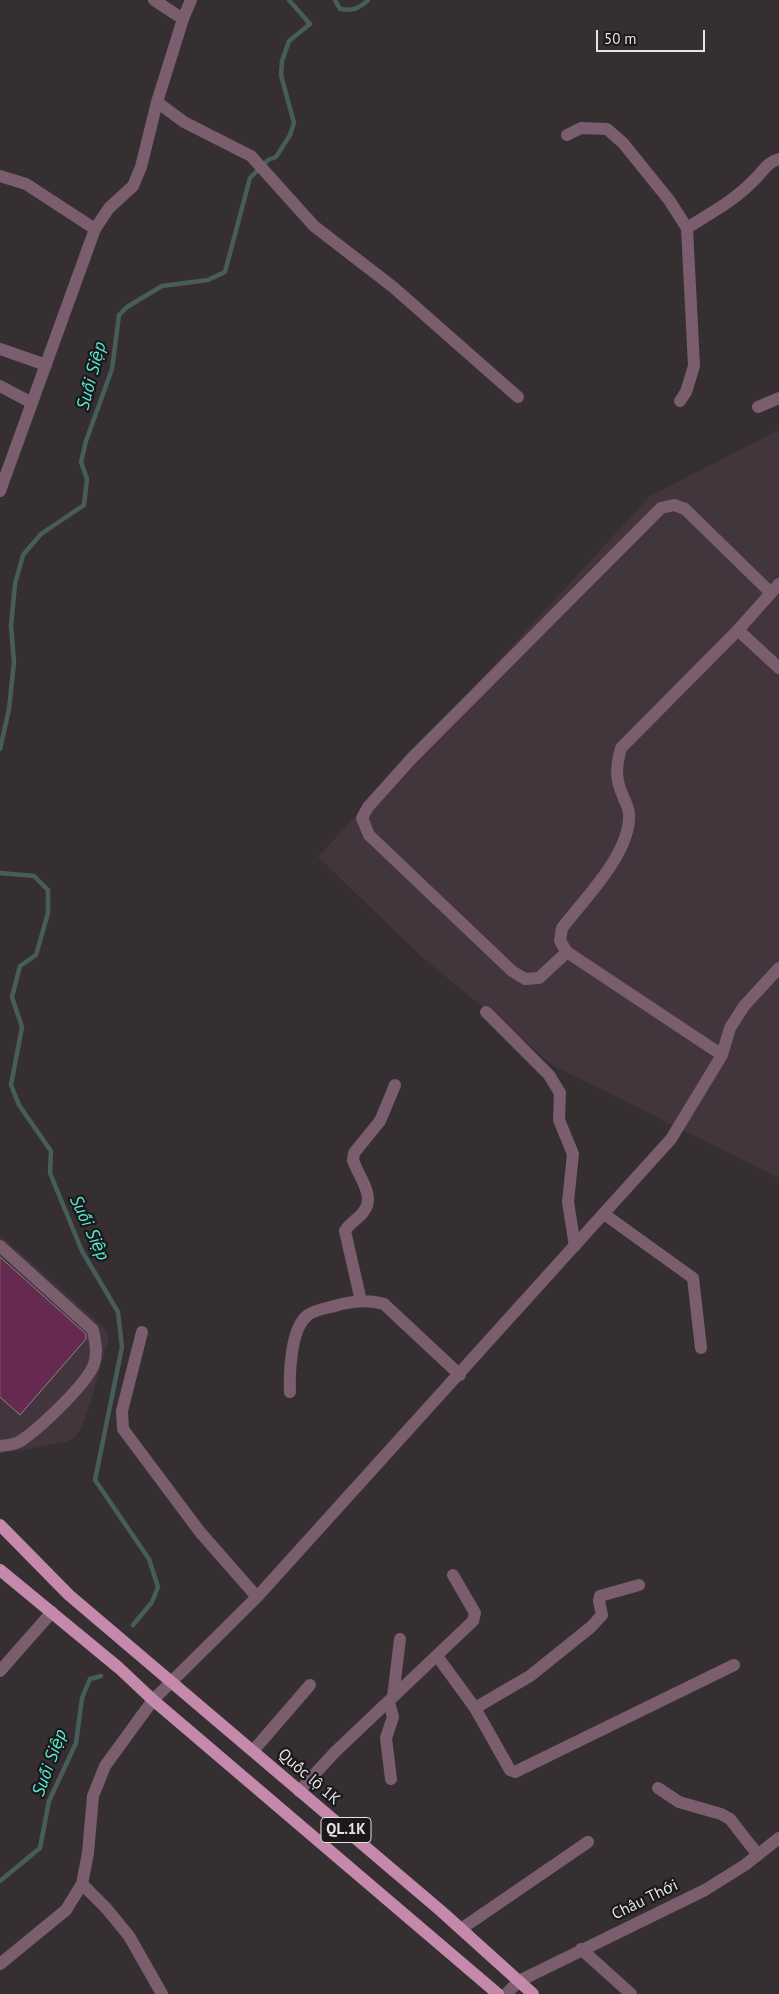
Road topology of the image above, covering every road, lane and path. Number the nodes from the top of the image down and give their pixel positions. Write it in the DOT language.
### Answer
graph roads {
  1 [pos="154,0"];
  2 [pos="191,0"];
  3 [pos="183,19"];
  4 [pos="157,102"];
  5 [pos="567,134"];
  6 [pos="779,159"];
  7 [pos="0,176"];
  8 [pos="687,228"];
  9 [pos="95,229"];
  10 [pos="0,349"];
  11 [pos="46,365"];
  12 [pos="0,386"];
  13 [pos="518,397"];
  14 [pos="779,398"];
  15 [pos="680,401"];
  16 [pos="32,403"];
  17 [pos="758,407"];
  18 [pos="0,491"];
  19 [pos="775,589"];
  20 [pos="738,630"];
  21 [pos="779,668"];
  22 [pos="567,952"];
  23 [pos="779,968"];
  24 [pos="486,1012"];
  25 [pos="722,1055"];
  26 [pos="395,1085"];
  27 [pos="604,1214"];
  28 [pos="0,1246"];
  29 [pos="575,1246"];
  30 [pos="361,1301"];
  31 [pos="142,1332"];
  32 [pos="701,1348"];
  33 [pos="460,1375"];
  34 [pos="290,1392"];
  35 [pos="0,1446"];
  36 [pos="0,1525"];
  37 [pos="0,1570"];
  38 [pos="453,1576"];
  39 [pos="638,1585"];
  40 [pos="257,1597"];
  41 [pos="52,1612"];
  42 [pos="400,1638"];
  43 [pos="437,1656"];
  44 [pos="734,1665"];
  45 [pos="0,1672"];
  46 [pos="171,1681"];
  47 [pos="310,1685"];
  48 [pos="153,1700"];
  49 [pos="391,1700"];
  50 [pos="476,1708"];
  51 [pos="254,1751"];
  52 [pos="391,1779"];
  53 [pos="658,1788"];
  54 [pos="299,1791"];
  55 [pos="779,1838"];
  56 [pos="588,1842"];
  57 [pos="758,1855"];
  58 [pos="82,1884"];
  59 [pos="461,1929"];
  60 [pos="581,1949"];
  61 [pos="0,1964"];
  62 [pos="519,1981"];
  63 [pos="162,1994"];
  64 [pos="498,1994"];
  65 [pos="506,1994"];
  66 [pos="534,1994"];
  67 [pos="631,1994"];
  1 -- 3 [label="street"];
  2 -- 3 [label="street"];
  3 -- 4 [label="street"];
  4 -- 9 [label="street"];
  4 -- 13 [label="street"];
  5 -- 8 [label="street"];
  6 -- 8 [label="street"];
  7 -- 9 [label="street"];
  8 -- 15 [label="street"];
  9 -- 11 [label="street"];
  10 -- 11 [label="street"];
  11 -- 16 [label="street"];
  12 -- 16 [label="street"];
  14 -- 17 [label="street"];
  16 -- 18 [label="street"];
  19 -- 20 [label="street"];
  19 -- 22 [label="street"];
  20 -- 21 [label="street"];
  20 -- 22 [label="street"];
  22 -- 25 [label="street"];
  23 -- 25 [label="street"];
  24 -- 29 [label="street"];
  25 -- 27 [label="street"];
  26 -- 30 [label="street"];
  27 -- 29 [label="street"];
  27 -- 32 [label="street"];
  28 -- 35 [label="street"];
  29 -- 33 [label="street"];
  30 -- 33 [label="street"];
  30 -- 34 [label="street"];
  31 -- 40 [label="street"];
  33 -- 40 [label="street"];
  36 -- 46 [label="main road, Quốc lộ 1K / QL.1K"];
  37 -- 41 [label="main road, QL.1K"];
  38 -- 43 [label="street"];
  39 -- 50 [label="street"];
  40 -- 46 [label="street"];
  41 -- 45 [label="street"];
  41 -- 48 [label="main road, QL.1K"];
  42 -- 49 [label="street"];
  43 -- 49 [label="street"];
  43 -- 50 [label="street"];
  44 -- 50 [label="street"];
  46 -- 48 [label="street"];
  46 -- 51 [label="main road, Quốc lộ 1K / QL.1K"];
  47 -- 51 [label="street"];
  48 -- 58 [label="street"];
  48 -- 64 [label="main road, QL.1K"];
  49 -- 52 [label="street"];
  49 -- 54 [label="street"];
  51 -- 54 [label="main road, Quốc lộ 1K / QL.1K"];
  53 -- 57 [label="street"];
  54 -- 59 [label="main road, Quốc lộ 1K / QL.1K"];
  55 -- 57 [label="street, Châu Thới"];
  56 -- 59 [label="street"];
  57 -- 60 [label="street, Châu Thới"];
  58 -- 61 [label="street"];
  58 -- 63 [label="street"];
  59 -- 62 [label="main road, Quốc lộ 1K / QL.1K"];
  60 -- 62 [label="street, Châu Thới"];
  60 -- 67 [label="street"];
  62 -- 65 [label="street, Châu Thới"];
  62 -- 66 [label="main road, Quốc lộ 1K / QL.1K"];
}
